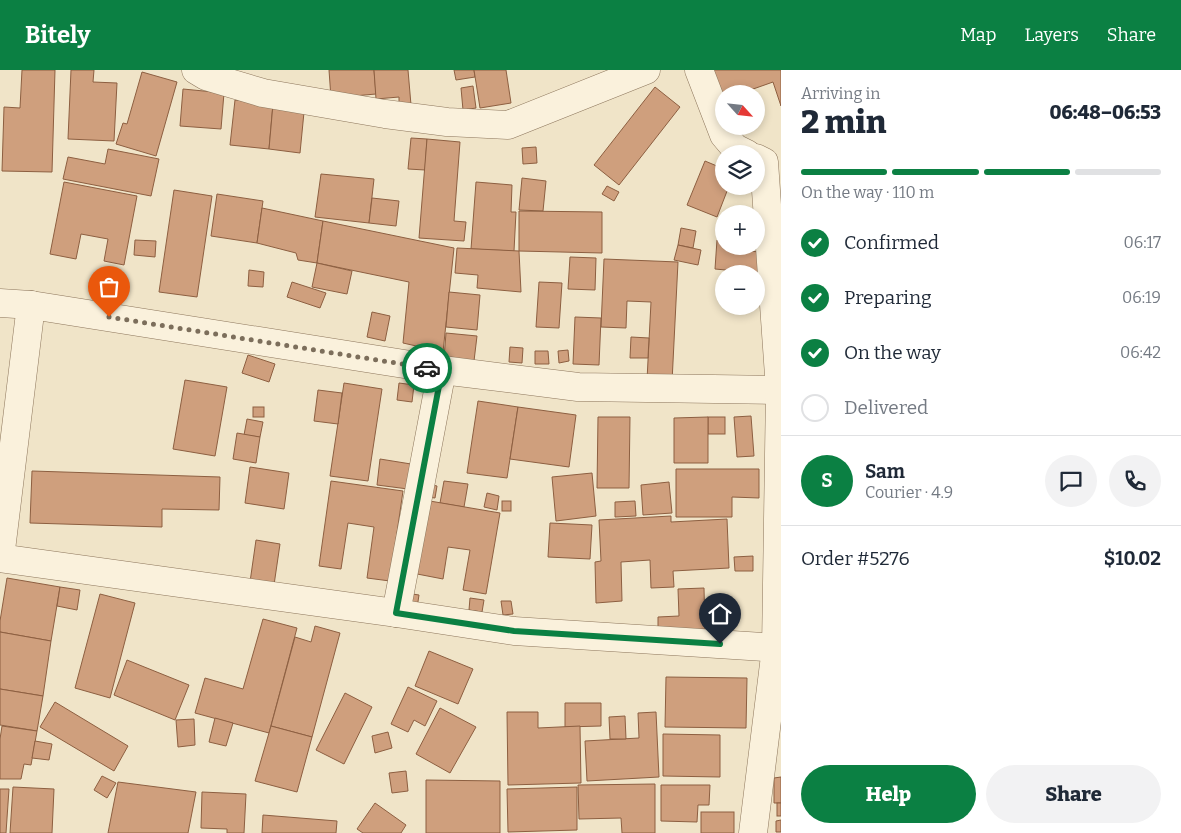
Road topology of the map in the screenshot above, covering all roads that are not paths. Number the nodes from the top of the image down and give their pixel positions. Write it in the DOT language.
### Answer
graph roads {
  1 [pos="196,70"];
  2 [pos="646,70"];
  3 [pos="699,70"];
  4 [pos="732,145"];
  5 [pos="765,195"];
  6 [pos="0,303"];
  7 [pos="31,305"];
  8 [pos="442,370"];
  9 [pos="781,390"];
  10 [pos="0,558"];
  11 [pos="396,613"];
  12 [pos="778,648"];
  13 [pos="753,833"];
  1 -- 2 [label="street"];
  3 -- 4 [label="street"];
  5 -- 9 [label="street"];
  6 -- 7 [label="street"];
  7 -- 8 [label="street"];
  7 -- 10 [label="street"];
  8 -- 9 [label="street"];
  8 -- 11 [label="street"];
  9 -- 12 [label="street"];
  10 -- 11 [label="street"];
  11 -- 12 [label="street"];
  12 -- 13 [label="street"];
}
